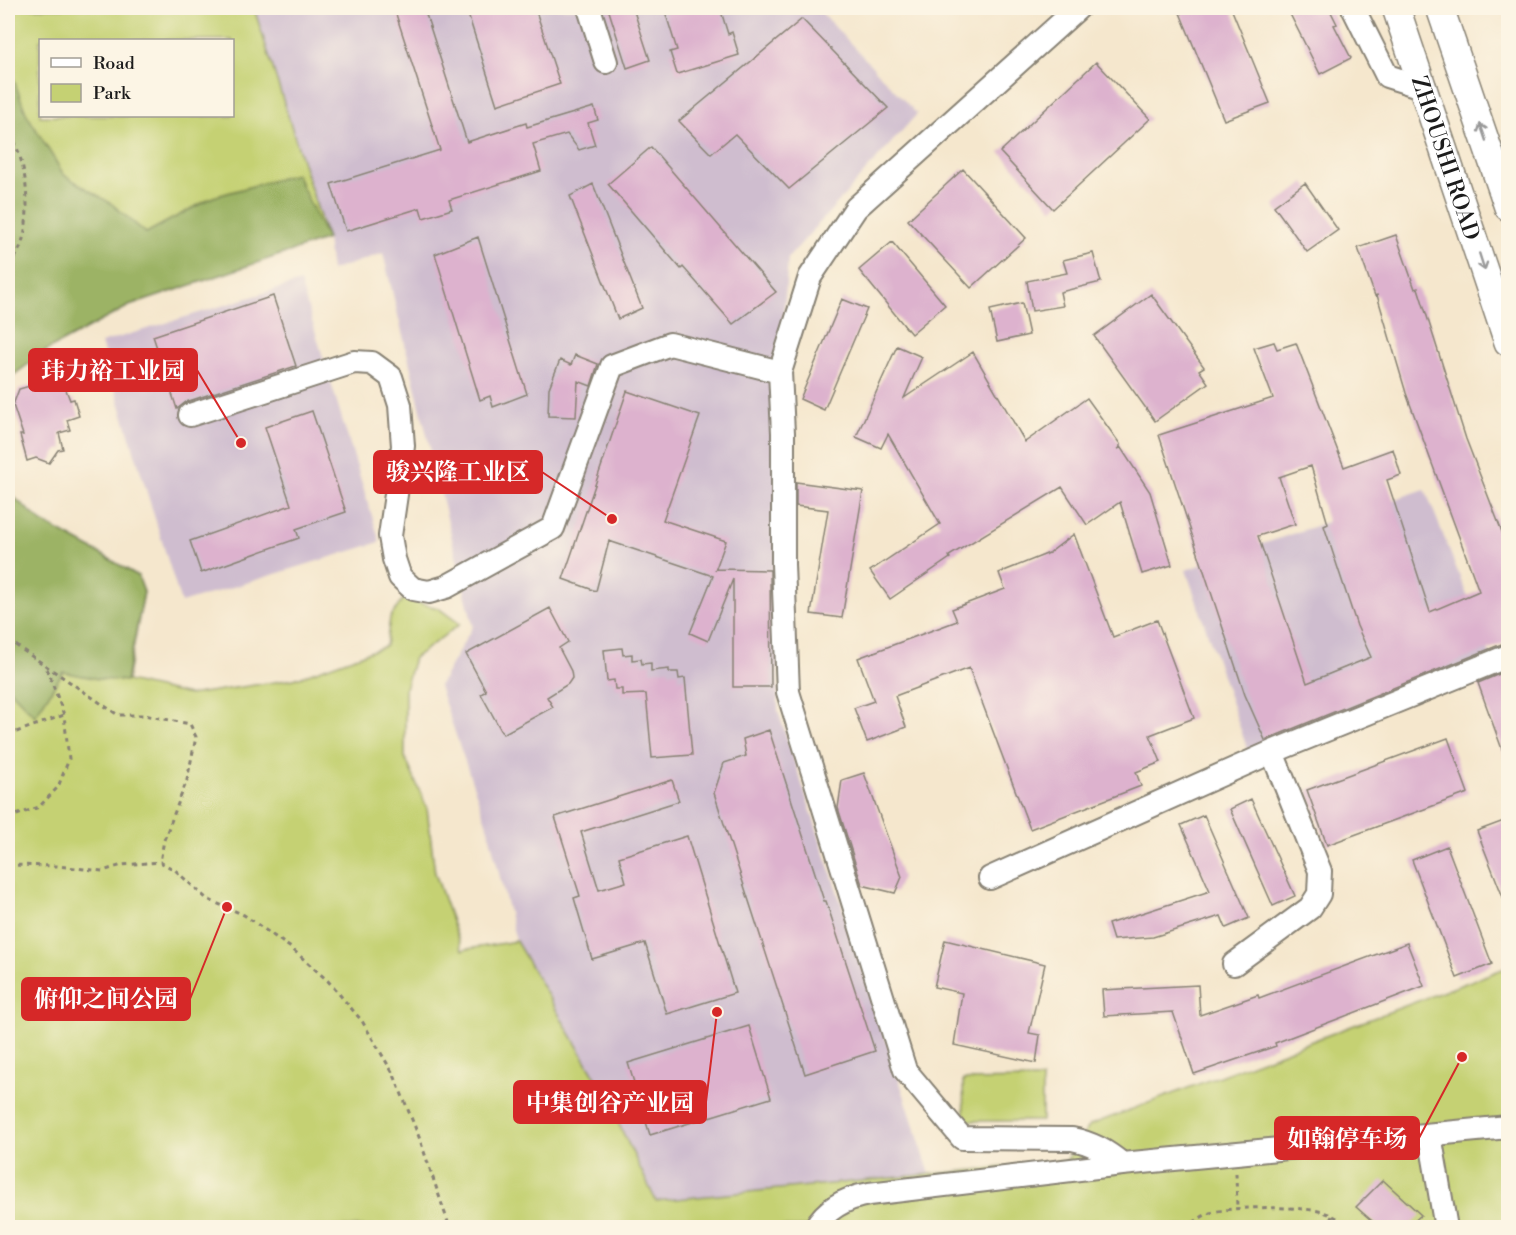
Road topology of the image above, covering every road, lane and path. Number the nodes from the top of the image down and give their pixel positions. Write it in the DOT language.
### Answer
graph roads {
  1 [pos="589,8"];
  2 [pos="1078,8"];
  3 [pos="1353,8"];
  4 [pos="1396,8"];
  5 [pos="1440,8"];
  6 [pos="606,62"];
  7 [pos="1425,88"];
  8 [pos="8,124"];
  9 [pos="9,130"];
  10 [pos="1501,157"];
  11 [pos="1509,207"];
  12 [pos="8,266"];
  13 [pos="1509,342"];
  14 [pos="780,372"];
  15 [pos="190,415"];
  16 [pos="8,640"];
  17 [pos="1509,656"];
  18 [pos="46,666"];
  19 [pos="64,715"];
  20 [pos="8,735"];
  21 [pos="1272,752"];
  22 [pos="8,818"];
  23 [pos="160,862"];
  24 [pos="8,866"];
  25 [pos="990,878"];
  26 [pos="1234,964"];
  27 [pos="1509,1127"];
  28 [pos="1430,1136"];
  29 [pos="1235,1154"];
  30 [pos="1122,1164"];
  31 [pos="1238,1209"];
  32 [pos="1332,1216"];
  33 [pos="450,1227"];
  34 [pos="815,1227"];
  35 [pos="1186,1227"];
  36 [pos="1327,1227"];
  37 [pos="1352,1227"];
  38 [pos="1446,1227"];
  1 -- 6 [label="street"];
  2 -- 14 [label="street"];
  3 -- 7 [label="street"];
  4 -- 7 [label="main road, ZHOUSHI ROAD"];
  10 -- 5 [label="main road, ZHOUSHI ROAD, one-way"];
  7 -- 13 [label="main road, ZHOUSHI ROAD, one-way"];
  8 -- 9 [label="path"];
  9 -- 12 [label="path"];
  10 -- 11 [label="main road, ZHOUSHI ROAD"];
  14 -- 15 [label="street"];
  14 -- 30 [label="street"];
  16 -- 18 [label="path"];
  17 -- 21 [label="street"];
  18 -- 19 [label="path"];
  18 -- 23 [label="path"];
  19 -- 20 [label="path"];
  19 -- 22 [label="path"];
  21 -- 25 [label="street"];
  21 -- 26 [label="street"];
  23 -- 24 [label="path"];
  23 -- 33 [label="path"];
  27 -- 28 [label="street"];
  28 -- 29 [label="street"];
  28 -- 38 [label="street"];
  29 -- 30 [label="street"];
  29 -- 31 [label="path"];
  30 -- 34 [label="street"];
  31 -- 32 [label="path"];
  31 -- 35 [label="path"];
  32 -- 36 [label="path"];
  32 -- 37 [label="path"];
}
